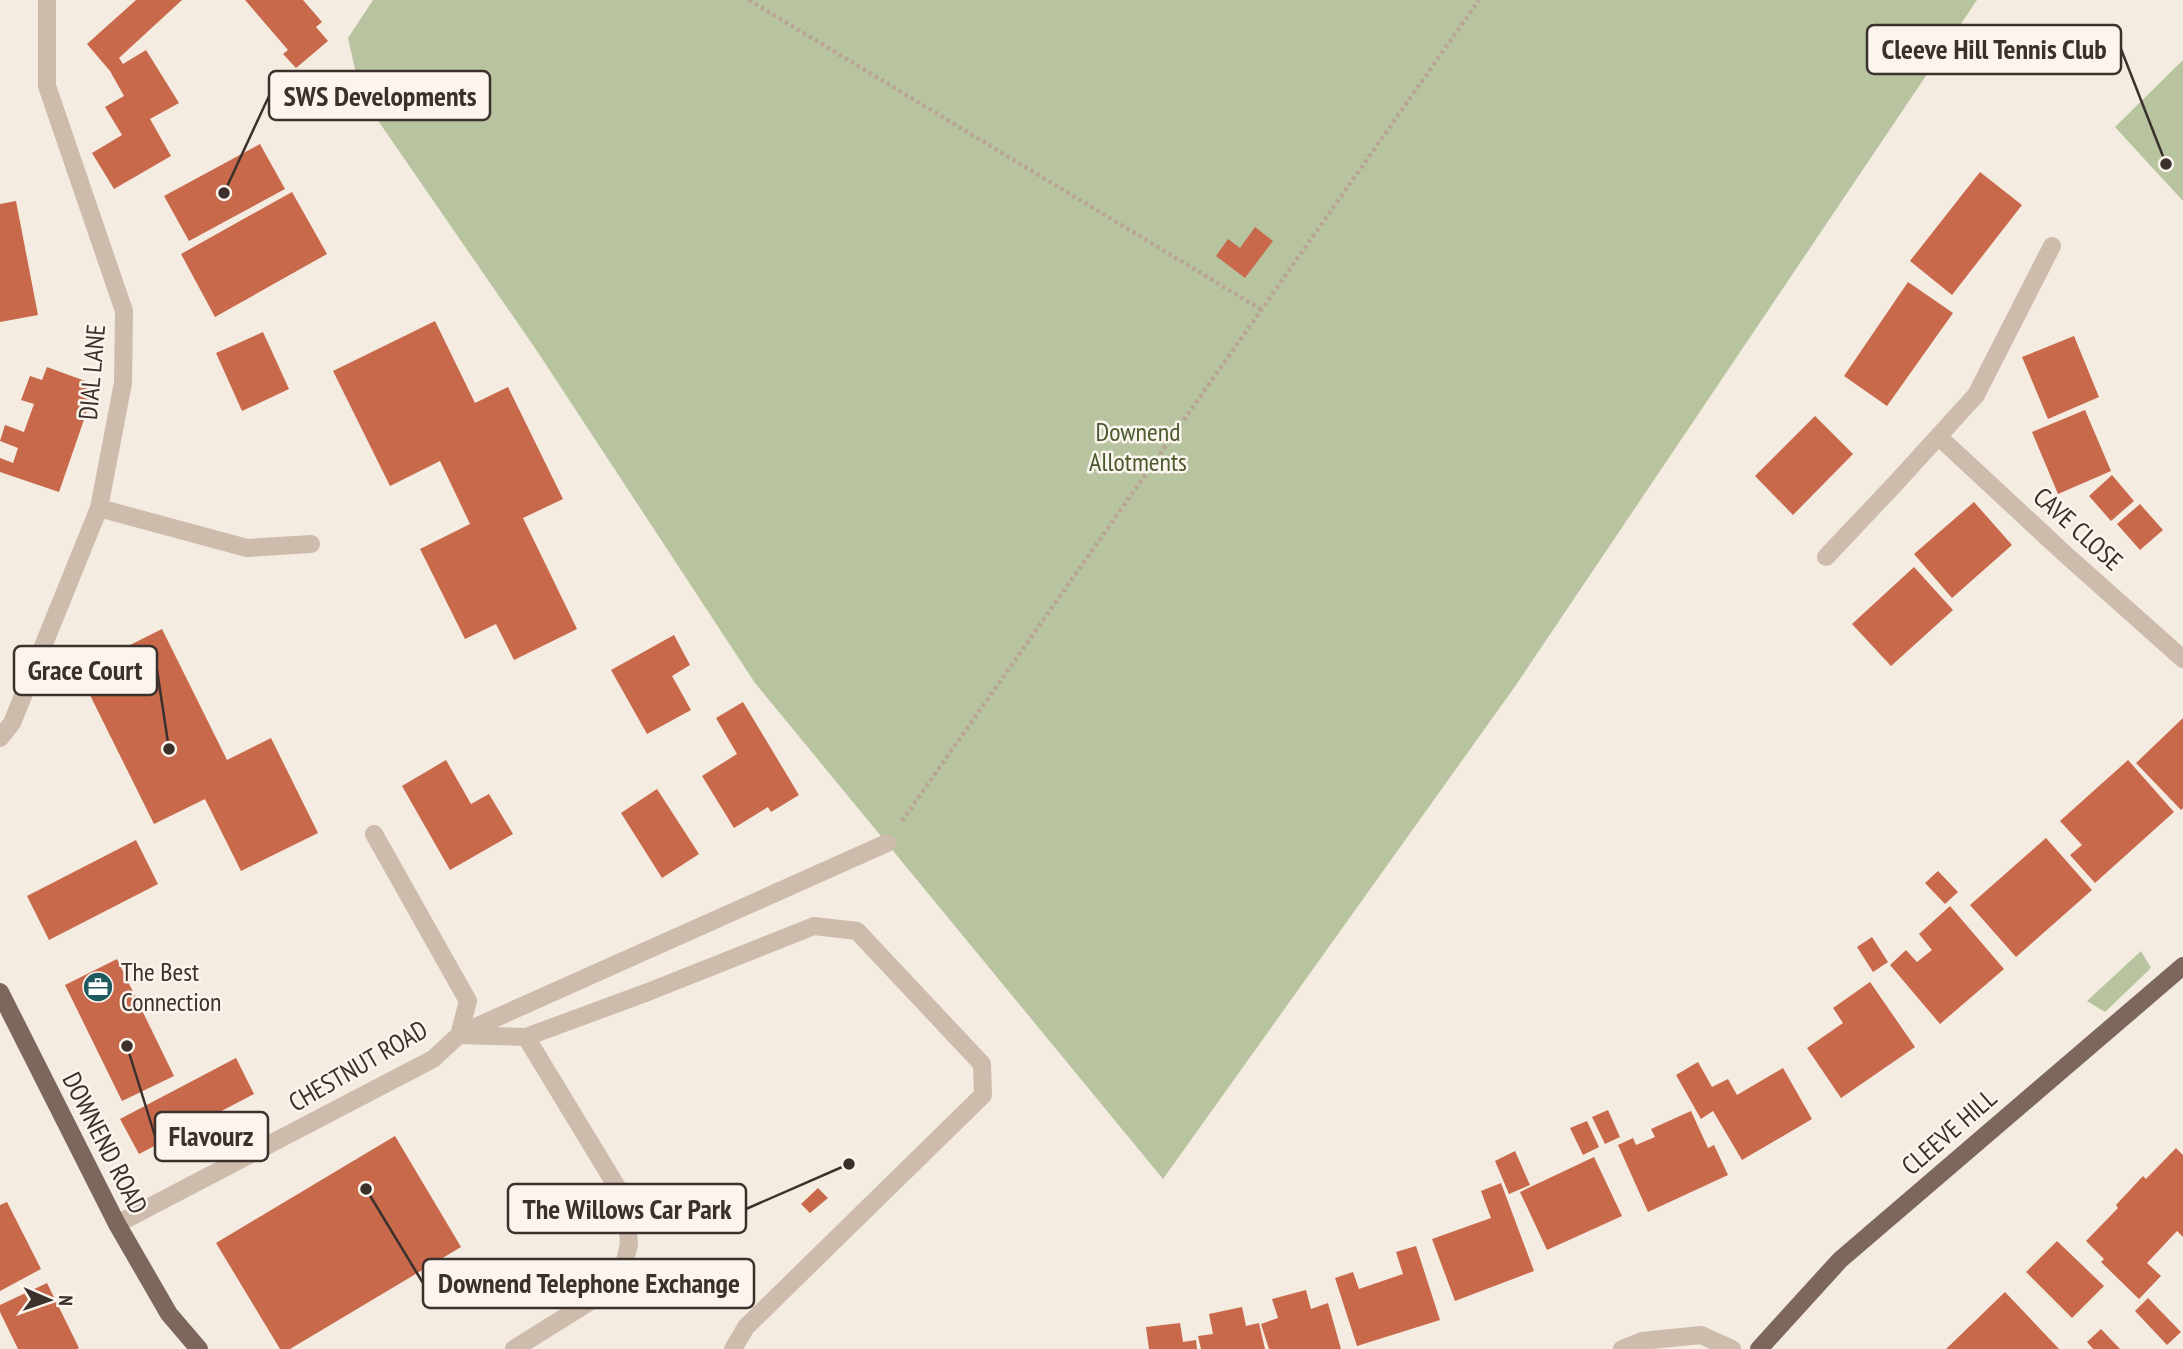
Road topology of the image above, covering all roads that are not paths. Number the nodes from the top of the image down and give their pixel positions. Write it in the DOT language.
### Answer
graph roads {
  1 [pos="47,0"];
  2 [pos="2052,246"];
  3 [pos="1939,437"];
  4 [pos="99,508"];
  5 [pos="311,544"];
  6 [pos="1826,558"];
  7 [pos="2183,659"];
  8 [pos="0,738"];
  9 [pos="374,834"];
  10 [pos="887,843"];
  11 [pos="2183,966"];
  12 [pos="0,992"];
  13 [pos="459,1035"];
  14 [pos="526,1037"];
  15 [pos="117,1224"];
  16 [pos="169,1314"];
  17 [pos="181,1349"];
  18 [pos="199,1349"];
  19 [pos="514,1349"];
  20 [pos="733,1349"];
  21 [pos="1622,1349"];
  22 [pos="1732,1349"];
  23 [pos="1759,1349"];
  1 -- 4 [label="street, DIAL LANE"];
  2 -- 3 [label="street"];
  3 -- 6 [label="street"];
  3 -- 7 [label="street, CAVE CLOSE"];
  4 -- 5 [label="street"];
  4 -- 8 [label="street, DIAL LANE"];
  9 -- 13 [label="street, CHESTNUT ROAD"];
  10 -- 13 [label="street"];
  11 -- 23 [label="main road, CLEEVE HILL"];
  12 -- 15 [label="main road, DOWNEND ROAD"];
  13 -- 14 [label="street"];
  13 -- 15 [label="street, CHESTNUT ROAD"];
  14 -- 19 [label="street"];
  14 -- 20 [label="street"];
  15 -- 16 [label="main road, DOWNEND ROAD"];
  16 -- 17 [label="main road, DOWNEND ROAD"];
  16 -- 18 [label="main road, DOWNEND ROAD"];
  21 -- 22 [label="street"];
}
